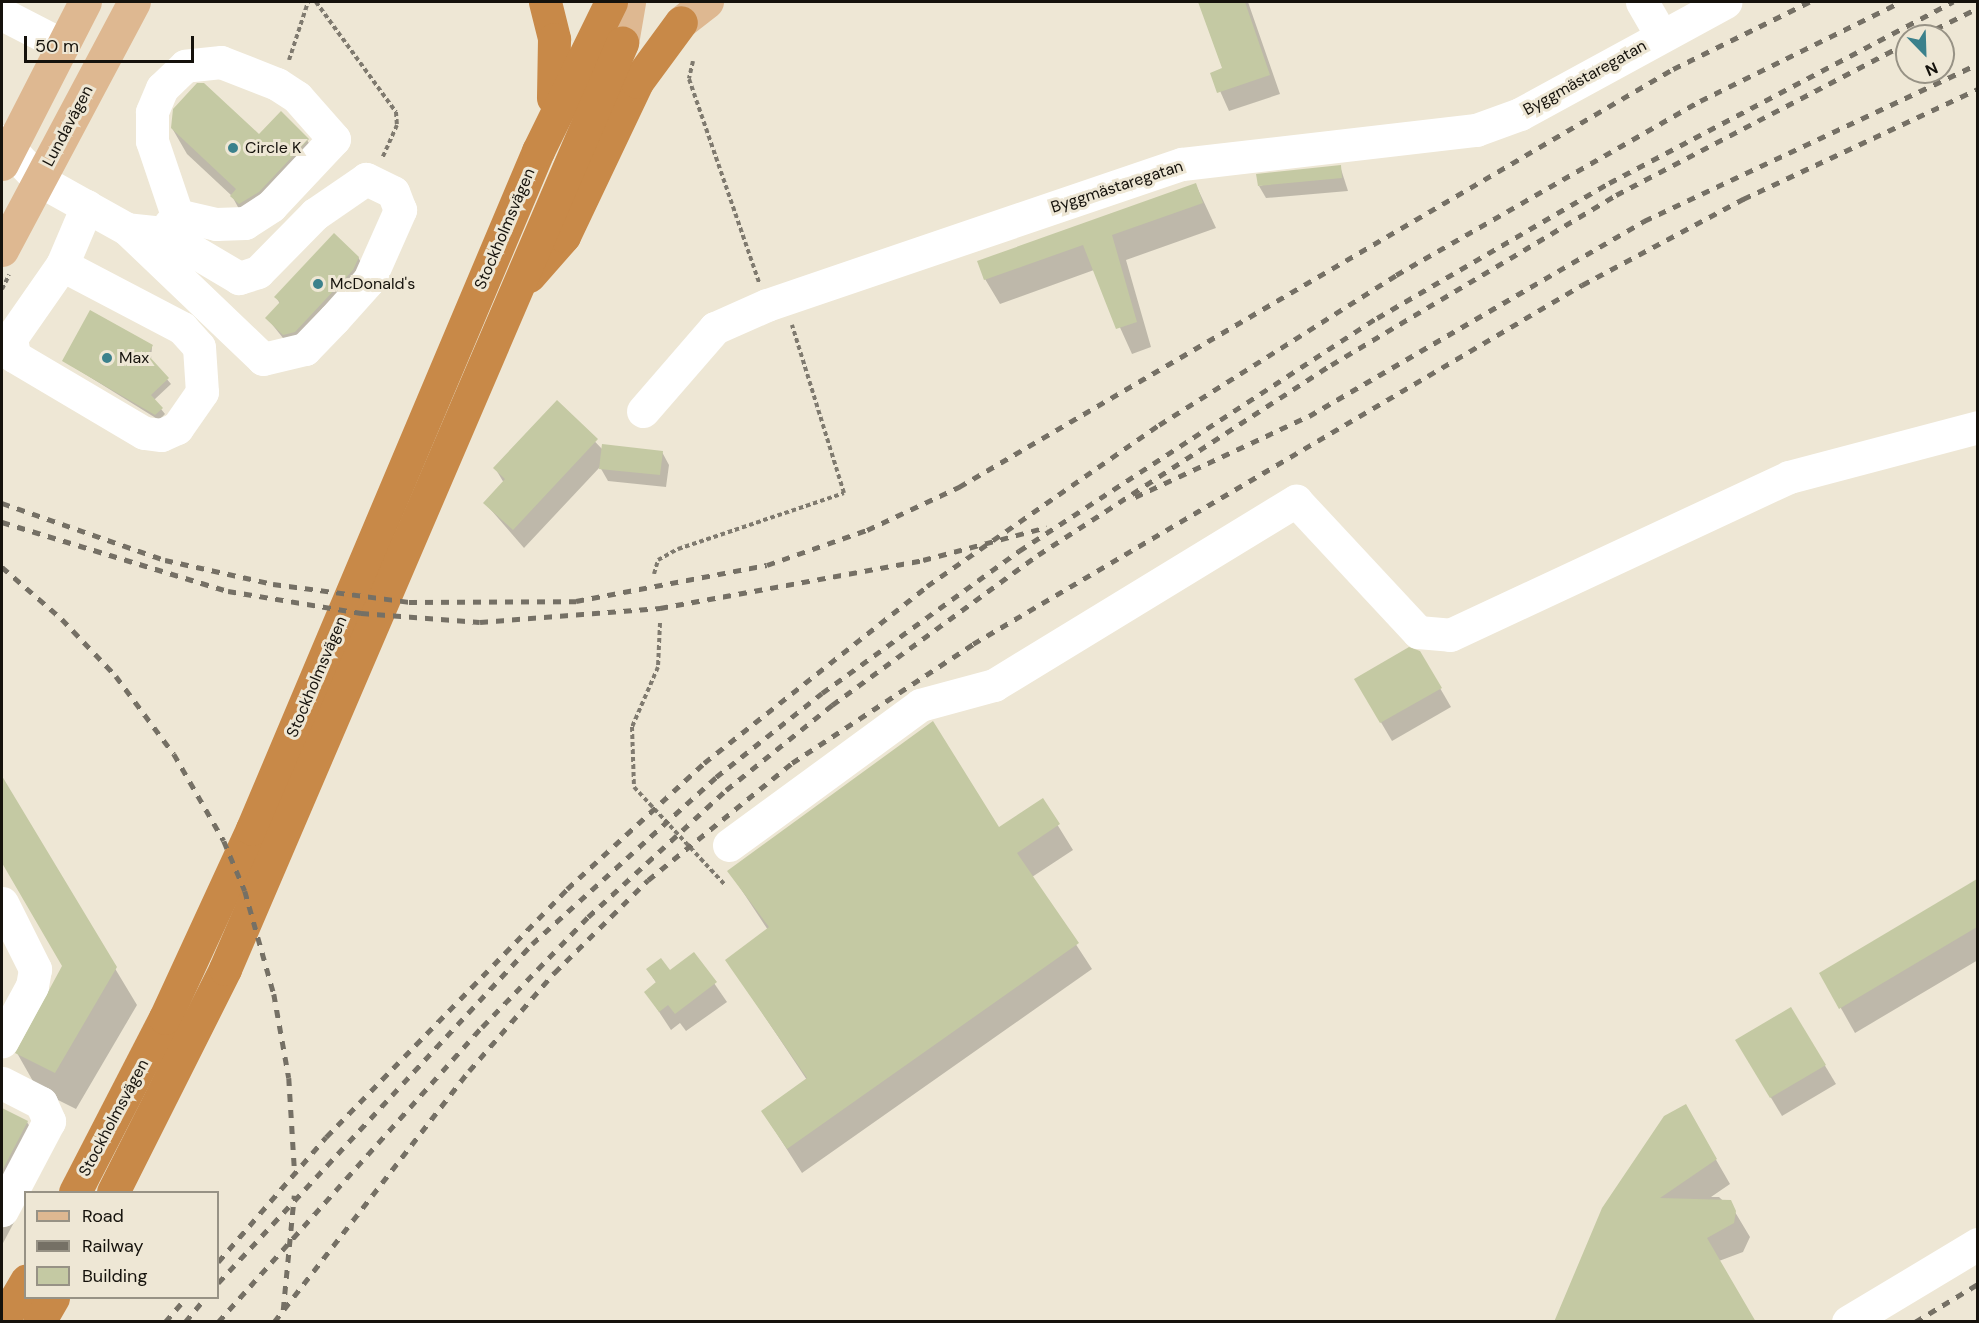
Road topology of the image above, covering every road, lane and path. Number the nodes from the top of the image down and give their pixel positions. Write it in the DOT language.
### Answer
graph roads {
  1 [pos="85,2"];
  2 [pos="134,2"];
  3 [pos="308,2"];
  4 [pos="316,2"];
  5 [pos="545,2"];
  6 [pos="611,2"];
  7 [pos="629,2"];
  8 [pos="707,2"];
  9 [pos="1642,2"];
  10 [pos="1725,2"];
  11 [pos="2,14"];
  12 [pos="681,22"];
  13 [pos="1662,36"];
  14 [pos="622,44"];
  15 [pos="62,45"];
  16 [pos="693,61"];
  17 [pos="277,84"];
  18 [pos="4,151"];
  19 [pos="538,151"];
  20 [pos="374,179"];
  21 [pos="39,180"];
  22 [pos="87,206"];
  23 [pos="166,236"];
  24 [pos="2,250"];
  25 [pos="62,265"];
  26 [pos="509,297"];
  27 [pos="775,302"];
  28 [pos="643,411"];
  29 [pos="1977,428"];
  30 [pos="654,574"];
  31 [pos="660,623"];
  32 [pos="729,845"];
  33 [pos="725,885"];
  34 [pos="2,903"];
  35 [pos="2,1041"];
  36 [pos="2,1083"];
  37 [pos="76,1191"];
  38 [pos="114,1191"];
  39 [pos="2,1210"];
  40 [pos="1977,1245"];
  41 [pos="24,1284"];
  42 [pos="52,1299"];
  43 [pos="2,1322"];
  44 [pos="39,1322"];
  45 [pos="1848,1322"];
  1 -- 15 [label="main road"];
  2 -- 21 [label="main road, Lundavägen"];
  3 -- 17 [label="path"];
  4 -- 20 [label="path"];
  5 -- 19 [label="highway"];
  6 -- 19 [label="highway"];
  7 -- 14 [label="main road"];
  8 -- 12 [label="main road"];
  9 -- 13 [label="street"];
  10 -- 13 [label="street, Byggmästaregatan"];
  11 -- 15 [label="street"];
  12 -- 26 [label="highway, Stockholmsvägen"];
  13 -- 27 [label="street, Byggmästaregatan"];
  14 -- 26 [label="highway, Stockholmsvägen"];
  15 -- 18 [label="main road"];
  16 -- 27 [label="path"];
  17 -- 23 [label="street"];
  17 -- 23 [label="street"];
  18 -- 21 [label="street"];
  19 -- 37 [label="highway, Stockholmsvägen"];
  20 -- 23 [label="street"];
  20 -- 23 [label="street"];
  21 -- 22 [label="street"];
  21 -- 24 [label="main road, Lundavägen"];
  22 -- 23 [label="street"];
  22 -- 25 [label="street"];
  25 -- 25 [label="street"];
  26 -- 38 [label="highway, Stockholmsvägen"];
  27 -- 28 [label="street, Byggmästaregatan"];
  27 -- 30 [label="path"];
  29 -- 32 [label="street"];
  31 -- 33 [label="path"];
  34 -- 35 [label="street"];
  36 -- 39 [label="street"];
  40 -- 45 [label="street"];
  41 -- 43 [label="highway"];
  42 -- 44 [label="highway"];
}
